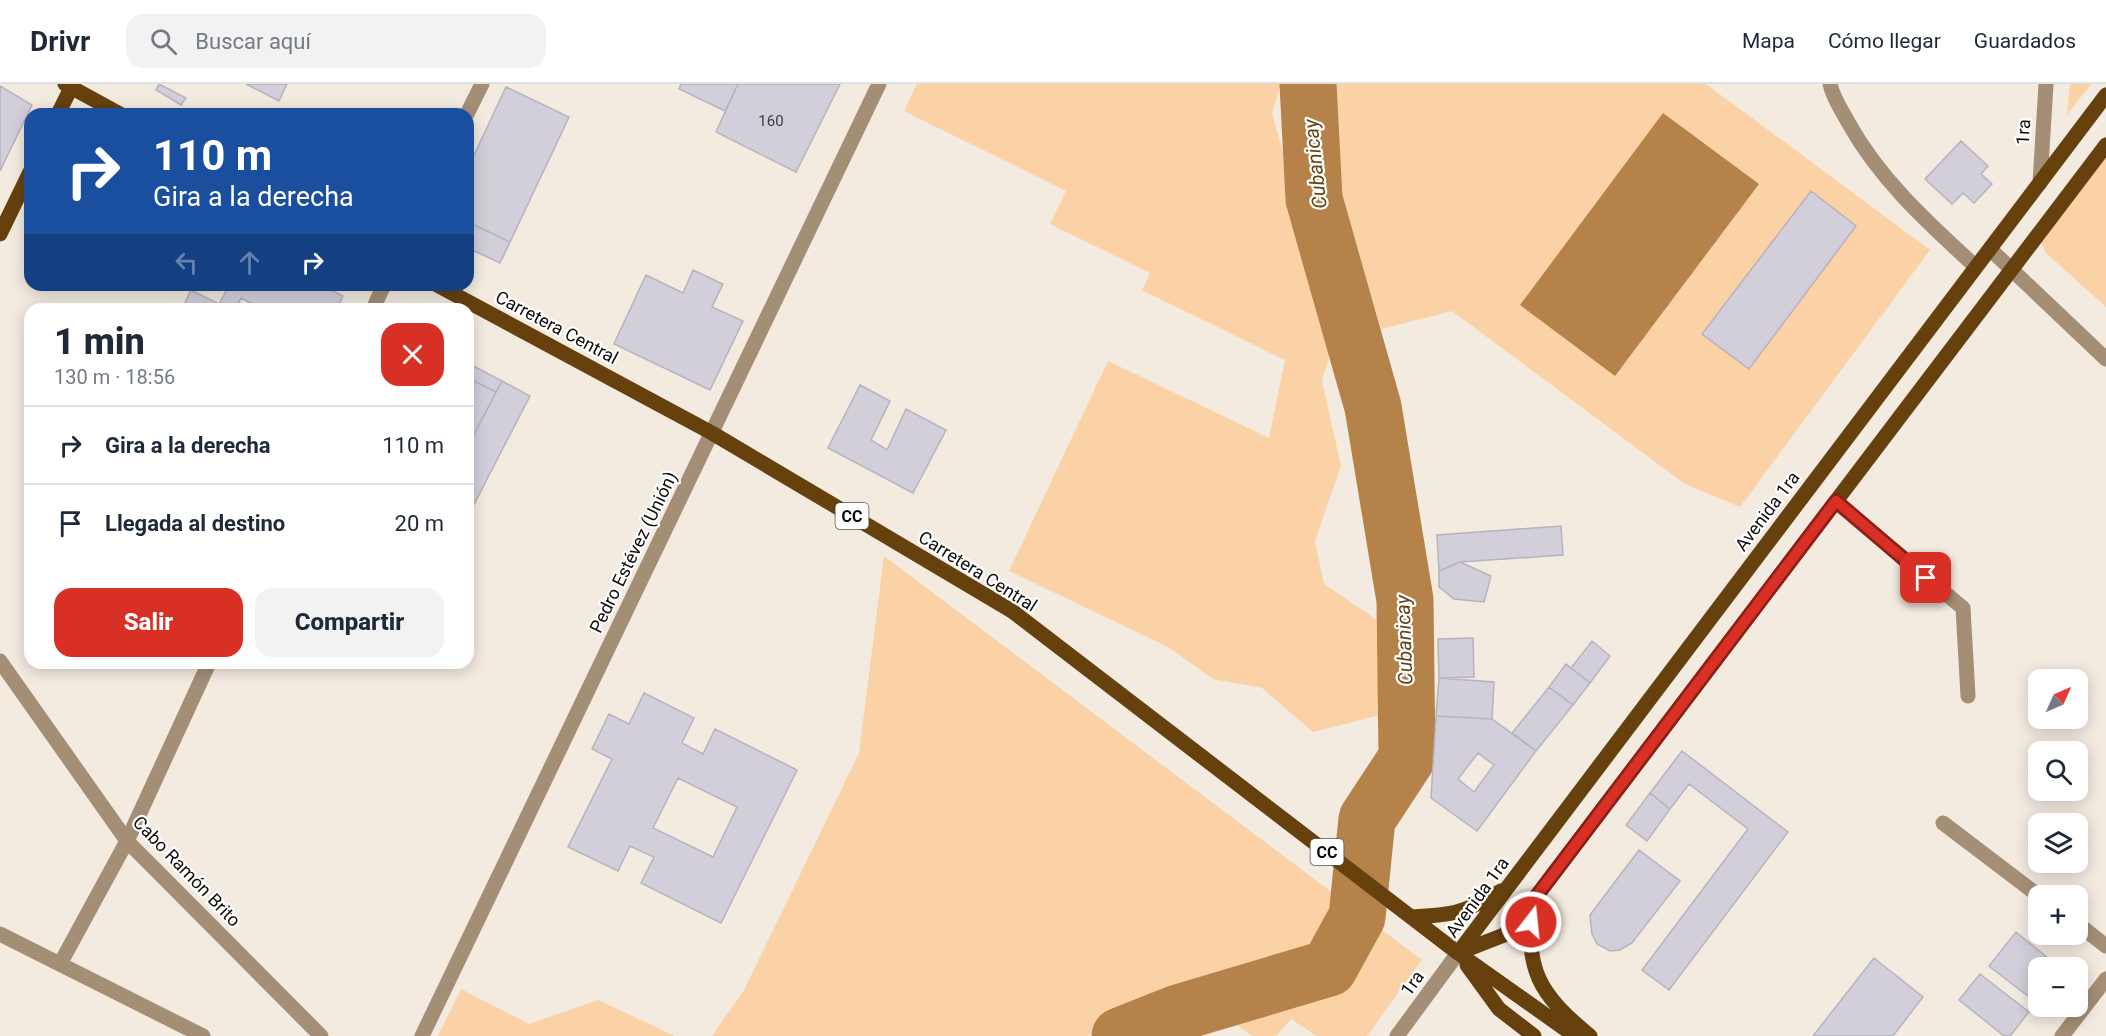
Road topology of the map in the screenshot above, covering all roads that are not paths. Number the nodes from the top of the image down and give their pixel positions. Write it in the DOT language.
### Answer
graph roads {
  1 [pos="482,84"];
  2 [pos="879,84"];
  3 [pos="1830,84"];
  4 [pos="2046,84"];
  5 [pos="70,85"];
  6 [pos="2106,95"];
  7 [pos="60,108"];
  8 [pos="110,108"];
  9 [pos="470,108"];
  10 [pos="2106,145"];
  11 [pos="2040,183"];
  12 [pos="24,184"];
  13 [pos="0,234"];
  14 [pos="1990,249"];
  15 [pos="1976,267"];
  16 [pos="2012,269"];
  17 [pos="447,291"];
  18 [pos="470,303"];
  19 [pos="474,305"];
  20 [pos="2106,359"];
  21 [pos="712,433"];
  22 [pos="1836,501"];
  23 [pos="0,661"];
  24 [pos="206,669"];
  25 [pos="1968,696"];
  26 [pos="1943,823"];
  27 [pos="127,841"];
  28 [pos="1508,887"];
  29 [pos="2028,888"];
  30 [pos="1532,902"];
  31 [pos="1411,917"];
  32 [pos="2088,932"];
  33 [pos="0,934"];
  34 [pos="2106,946"];
  35 [pos="1458,953"];
  36 [pos="60,964"];
  37 [pos="2106,979"];
  38 [pos="203,1036"];
  39 [pos="321,1036"];
  40 [pos="422,1036"];
  41 [pos="1397,1036"];
  42 [pos="1534,1036"];
  43 [pos="1575,1036"];
  44 [pos="1590,1036"];
  45 [pos="2062,1036"];
  1 -- 9 [label="street"];
  2 -- 21 [label="street, Pedro Estévez (Unión)"];
  3 -- 15 [label="street"];
  4 -- 11 [label="street, 1ra"];
  5 -- 7 [label="main road"];
  5 -- 8 [label="main road"];
  6 -- 11 [label="main road, Avenida 1ra"];
  10 -- 16 [label="main road, Avenida 1ra"];
  11 -- 14 [label="main road, Avenida 1ra"];
  12 -- 13 [label="main road"];
  14 -- 15 [label="main road, Avenida 1ra"];
  14 -- 16 [label="street"];
  15 -- 28 [label="main road, Avenida 1ra"];
  16 -- 20 [label="street"];
  16 -- 22 [label="main road, Avenida 1ra"];
  17 -- 18 [label="main road, Carretera Central / CC"];
  19 -- 21 [label="main road, Carretera Central / CC"];
  21 -- 31 [label="main road, Carretera Central / CC"];
  21 -- 40 [label="street, Pedro Estévez (Unión)"];
  22 -- 25 [label="street"];
  22 -- 30 [label="main road, Avenida 1ra"];
  23 -- 27 [label="street, Cabo Ramón Brito"];
  24 -- 27 [label="street"];
  26 -- 29 [label="street"];
  27 -- 36 [label="street"];
  27 -- 39 [label="street, Cabo Ramón Brito"];
  28 -- 31 [label="main road"];
  28 -- 35 [label="main road, Avenida 1ra"];
  30 -- 35 [label="main road, Avenida 1ra"];
  30 -- 44 [label="main road"];
  31 -- 35 [label="main road, Carretera Central / CC"];
  32 -- 34 [label="street"];
  33 -- 36 [label="street"];
  35 -- 41 [label="street, 1ra"];
  35 -- 42 [label="main road, Carretera Central / CC"];
  35 -- 43 [label="main road, Carretera Central / CC"];
  36 -- 38 [label="street"];
  37 -- 45 [label="street"];
}
